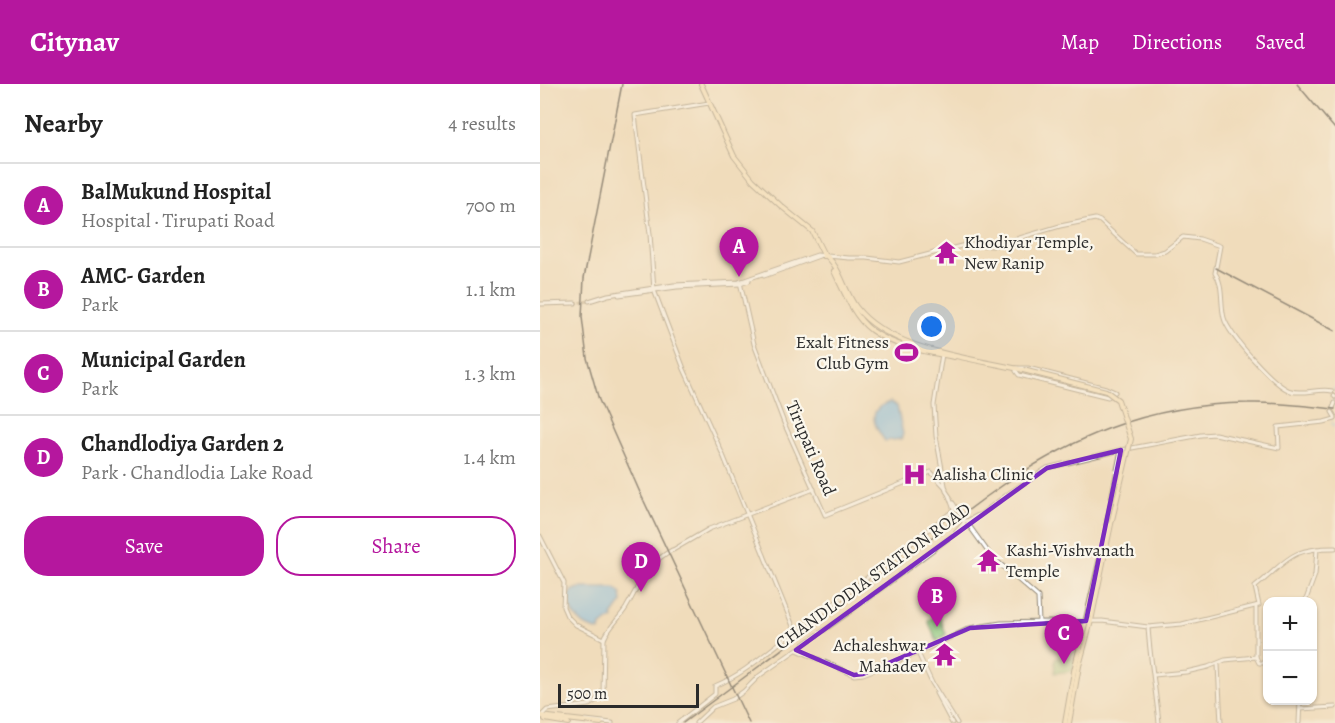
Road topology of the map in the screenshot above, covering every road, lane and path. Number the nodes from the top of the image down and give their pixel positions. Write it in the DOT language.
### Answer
graph roads {
  1 [pos="701,84"];
  2 [pos="710,103"];
  3 [pos="823,255"];
  4 [pos="740,283"];
  5 [pos="654,289"];
  6 [pos="589,301"];
  7 [pos="575,303"];
  8 [pos="540,304"];
  9 [pos="942,353"];
  10 [pos="1016,369"];
  11 [pos="1331,391"];
  12 [pos="1335,403"];
  13 [pos="1335,418"];
  14 [pos="1129,449"];
  15 [pos="1120,450"];
  16 [pos="814,489"];
  17 [pos="946,489"];
  18 [pos="949,496"];
  19 [pos="959,513"];
  20 [pos="748,514"];
  21 [pos="979,516"];
  22 [pos="968,524"];
  23 [pos="1109,527"];
  24 [pos="955,533"];
  25 [pos="540,536"];
  26 [pos="1335,548"];
  27 [pos="1317,549"];
  28 [pos="1307,597"];
  29 [pos="1258,605"];
  30 [pos="1088,621"];
  31 [pos="1039,623"];
  32 [pos="1148,627"];
  33 [pos="795,631"];
  34 [pos="604,639"];
  35 [pos="796,650"];
  36 [pos="917,653"];
  37 [pos="1256,657"];
  38 [pos="1263,663"];
  39 [pos="1218,664"];
  40 [pos="1154,675"];
  41 [pos="1300,705"];
  42 [pos="1335,707"];
  43 [pos="1300,709"];
  44 [pos="540,717"];
  45 [pos="573,722"];
  46 [pos="602,722"];
  47 [pos="612,723"];
  48 [pos="678,723"];
  49 [pos="696,723"];
  50 [pos="952,723"];
  51 [pos="957,723"];
  52 [pos="1067,723"];
  53 [pos="1159,723"];
  54 [pos="1221,723"];
  55 [pos="1299,723"];
  1 -- 2 [label="main road"];
  2 -- 3 [label="main road"];
  2 -- 5 [label="street"];
  3 -- 4 [label="street"];
  3 -- 9 [label="main road"];
  3 -- 11 [label="street"];
  4 -- 5 [label="street"];
  4 -- 16 [label="street, Tirupati Road"];
  5 -- 6 [label="street"];
  5 -- 20 [label="street"];
  7 -- 8 [label="street"];
  9 -- 10 [label="main road"];
  9 -- 17 [label="street"];
  10 -- 10 [label="street"];
  10 -- 23 [label="main road, bridge"];
  12 -- 13 [label="street"];
  13 -- 14 [label="street, CHANDLODIA STATION ROAD"];
  14 -- 15 [label="street, CHANDLODIA STATION ROAD"];
  14 -- 23 [label="street"];
  15 -- 21 [label="street, CHANDLODIA STATION ROAD"];
  15 -- 23 [label="street"];
  16 -- 17 [label="street, Tirupati Road"];
  16 -- 20 [label="street"];
  17 -- 18 [label="street"];
  18 -- 19 [label="street"];
  18 -- 33 [label="street"];
  20 -- 33 [label="street"];
  20 -- 34 [label="street"];
  21 -- 22 [label="street, CHANDLODIA STATION ROAD"];
  21 -- 24 [label="street"];
  22 -- 24 [label="street, CHANDLODIA STATION ROAD"];
  22 -- 31 [label="street"];
  23 -- 30 [label="main road"];
  24 -- 35 [label="street, CHANDLODIA STATION ROAD"];
  25 -- 34 [label="street"];
  26 -- 27 [label="street"];
  27 -- 28 [label="street"];
  27 -- 29 [label="street"];
  29 -- 32 [label="street"];
  29 -- 37 [label="street"];
  30 -- 31 [label="street"];
  30 -- 32 [label="street"];
  30 -- 52 [label="main road"];
  31 -- 36 [label="street"];
  32 -- 40 [label="street"];
  33 -- 48 [label="street"];
  34 -- 44 [label="street"];
  35 -- 36 [label="street"];
  35 -- 49 [label="street, CHANDLODIA STATION ROAD"];
  36 -- 50 [label="street"];
  36 -- 51 [label="street"];
  37 -- 38 [label="street"];
  37 -- 39 [label="street"];
  39 -- 40 [label="street"];
  39 -- 54 [label="street"];
  40 -- 53 [label="street"];
  41 -- 43 [label="street"];
  42 -- 43 [label="street"];
  43 -- 55 [label="street"];
  44 -- 45 [label="main road"];
  45 -- 46 [label="main road"];
  46 -- 47 [label="street"];
}
